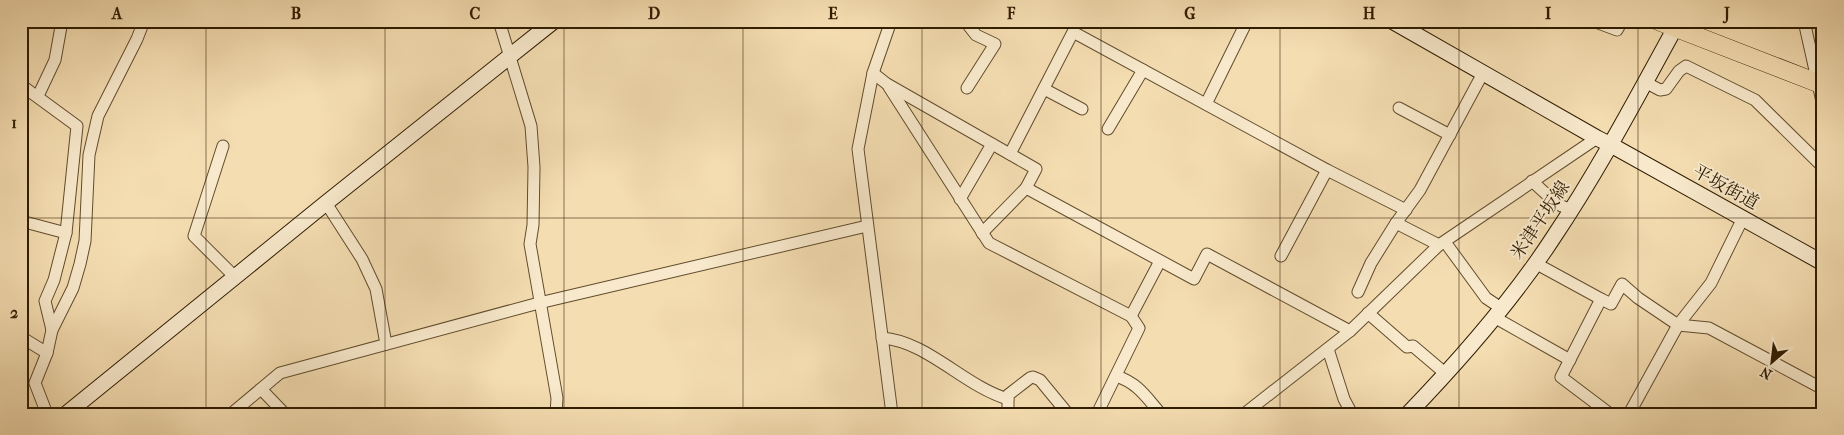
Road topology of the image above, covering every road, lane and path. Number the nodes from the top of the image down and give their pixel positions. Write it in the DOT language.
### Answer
graph roads {
  1 [pos="62,21"];
  2 [pos="144,21"];
  3 [pos="499,21"];
  4 [pos="554,21"];
  5 [pos="891,21"];
  6 [pos="965,21"];
  7 [pos="1247,21"];
  8 [pos="1392,21"];
  9 [pos="1593,21"];
  10 [pos="1622,21"];
  11 [pos="1658,21"];
  12 [pos="1804,21"];
  13 [pos="1675,28"];
  14 [pos="509,56"];
  15 [pos="1143,70"];
  16 [pos="873,73"];
  17 [pos="1484,73"];
  18 [pos="1645,82"];
  19 [pos="1821,83"];
  20 [pos="887,84"];
  21 [pos="21,85"];
  22 [pos="967,88"];
  23 [pos="1044,89"];
  24 [pos="38,96"];
  25 [pos="1206,104"];
  26 [pos="1823,106"];
  27 [pos="1399,108"];
  28 [pos="1082,109"];
  29 [pos="1108,129"];
  30 [pos="1450,135"];
  31 [pos="1597,138"];
  32 [pos="992,144"];
  33 [pos="1611,145"];
  34 [pos="223,146"];
  35 [pos="1010,154"];
  36 [pos="1823,167"];
  37 [pos="1327,170"];
  38 [pos="1532,181"];
  39 [pos="1026,188"];
  40 [pos="960,198"];
  41 [pos="326,203"];
  42 [pos="1406,210"];
  43 [pos="1571,210"];
  44 [pos="1743,218"];
  45 [pos="21,220"];
  46 [pos="1396,223"];
  47 [pos="867,226"];
  48 [pos="66,233"];
  49 [pos="982,233"];
  50 [pos="1442,243"];
  51 [pos="1281,256"];
  52 [pos="1160,261"];
  53 [pos="1536,263"];
  54 [pos="1823,263"];
  55 [pos="235,277"];
  56 [pos="1358,292"];
  57 [pos="1601,299"];
  58 [pos="539,303"];
  59 [pos="1368,313"];
  60 [pos="1498,313"];
  61 [pos="1130,316"];
  62 [pos="1678,325"];
  63 [pos="52,330"];
  64 [pos="1350,331"];
  65 [pos="21,337"];
  66 [pos="882,338"];
  67 [pos="386,344"];
  68 [pos="1328,349"];
  69 [pos="47,353"];
  70 [pos="1570,360"];
  71 [pos="1446,374"];
  72 [pos="1116,376"];
  73 [pos="261,389"];
  74 [pos="1823,389"];
  75 [pos="1008,399"];
  76 [pos="1609,413"];
  77 [pos="47,414"];
  78 [pos="66,414"];
  79 [pos="231,414"];
  80 [pos="285,414"];
  81 [pos="556,414"];
  82 [pos="892,414"];
  83 [pos="1008,414"];
  84 [pos="1068,414"];
  85 [pos="1097,414"];
  86 [pos="1161,414"];
  87 [pos="1244,414"];
  88 [pos="1352,414"];
  89 [pos="1408,414"];
  90 [pos="1630,414"];
  1 -- 24 [label="street"];
  2 -- 63 [label="street"];
  3 -- 14 [label="street"];
  4 -- 14 [label="street"];
  5 -- 16 [label="street"];
  6 -- 22 [label="street"];
  7 -- 25 [label="street"];
  8 -- 17 [label="street"];
  9 -- 10 [label="street"];
  11 -- 13 [label="main road"];
  12 -- 19 [label="street"];
  13 -- 18 [label="street, 米津平坂線"];
  13 -- 19 [label="main road"];
  14 -- 41 [label="street"];
  14 -- 58 [label="street"];
  15 -- 23 [label="street"];
  15 -- 25 [label="street"];
  15 -- 29 [label="street"];
  16 -- 20 [label="street"];
  16 -- 47 [label="street"];
  17 -- 30 [label="street"];
  17 -- 31 [label="street, 平坂街道"];
  18 -- 33 [label="street, 米津平坂線"];
  18 -- 36 [label="street"];
  19 -- 26 [label="street"];
  20 -- 32 [label="street"];
  20 -- 40 [label="street"];
  21 -- 24 [label="street"];
  23 -- 28 [label="street"];
  23 -- 35 [label="street"];
  24 -- 48 [label="street"];
  25 -- 37 [label="street"];
  27 -- 30 [label="street"];
  30 -- 42 [label="street"];
  31 -- 33 [label="street, 平坂街道"];
  31 -- 38 [label="street"];
  32 -- 35 [label="street"];
  32 -- 40 [label="street"];
  33 -- 43 [label="street, 米津平坂線"];
  33 -- 44 [label="street, 平坂街道"];
  34 -- 55 [label="street"];
  35 -- 39 [label="street"];
  37 -- 42 [label="street"];
  37 -- 51 [label="street"];
  38 -- 43 [label="street"];
  38 -- 50 [label="street"];
  39 -- 49 [label="street"];
  39 -- 52 [label="street"];
  40 -- 49 [label="street"];
  41 -- 55 [label="street"];
  41 -- 67 [label="street"];
  42 -- 46 [label="street"];
  43 -- 53 [label="street, 米津平坂線"];
  44 -- 54 [label="street, 平坂街道"];
  44 -- 62 [label="street"];
  45 -- 48 [label="street"];
  46 -- 50 [label="street"];
  46 -- 56 [label="street"];
  47 -- 58 [label="street"];
  47 -- 66 [label="street"];
  48 -- 63 [label="street"];
  49 -- 61 [label="street"];
  50 -- 59 [label="street"];
  50 -- 60 [label="street"];
  52 -- 61 [label="street"];
  52 -- 64 [label="street"];
  53 -- 57 [label="street"];
  53 -- 60 [label="street, 米津平坂線"];
  55 -- 78 [label="street"];
  57 -- 62 [label="street"];
  57 -- 70 [label="street"];
  58 -- 67 [label="street"];
  58 -- 81 [label="street"];
  59 -- 64 [label="street"];
  59 -- 71 [label="street"];
  60 -- 70 [label="street"];
  60 -- 71 [label="street, 米津平坂線"];
  61 -- 72 [label="street"];
  62 -- 74 [label="street"];
  62 -- 90 [label="street"];
  63 -- 69 [label="street"];
  64 -- 68 [label="street"];
  65 -- 69 [label="street"];
  66 -- 75 [label="street"];
  66 -- 82 [label="street"];
  67 -- 73 [label="street"];
  68 -- 87 [label="street"];
  68 -- 88 [label="street"];
  69 -- 77 [label="street"];
  70 -- 76 [label="street"];
  71 -- 89 [label="street, 米津平坂線"];
  72 -- 85 [label="street"];
  72 -- 86 [label="street"];
  73 -- 79 [label="street"];
  73 -- 80 [label="street"];
  75 -- 83 [label="street"];
  75 -- 84 [label="street"];
}
